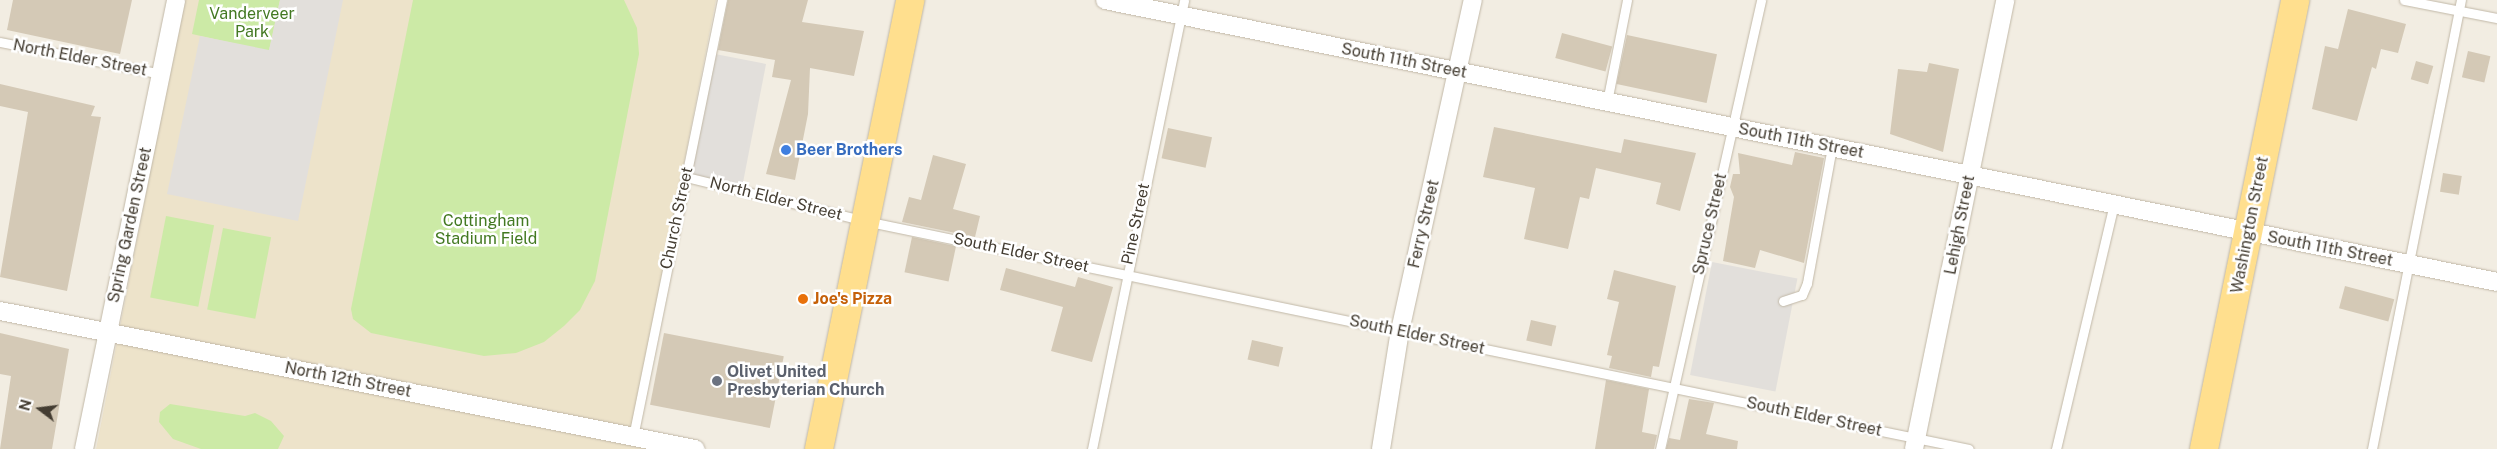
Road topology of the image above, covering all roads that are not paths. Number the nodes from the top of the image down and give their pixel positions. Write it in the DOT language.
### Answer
graph roads {
  1 [pos="176,0"];
  2 [pos="722,0"];
  3 [pos="910,0"];
  4 [pos="1105,0"];
  5 [pos="1472,0"];
  6 [pos="1627,0"];
  7 [pos="1761,0"];
  8 [pos="2005,0"];
  9 [pos="2295,0"];
  10 [pos="2404,0"];
  11 [pos="2461,0"];
  12 [pos="1183,8"];
  13 [pos="2459,10"];
  14 [pos="2497,18"];
  15 [pos="0,42"];
  16 [pos="1458,72"];
  17 [pos="161,74"];
  18 [pos="1607,102"];
  19 [pos="1733,127"];
  20 [pos="1832,147"];
  21 [pos="1970,175"];
  22 [pos="686,177"];
  23 [pos="2114,204"];
  24 [pos="865,221"];
  25 [pos="2248,232"];
  26 [pos="2409,264"];
  27 [pos="1126,275"];
  28 [pos="2497,282"];
  29 [pos="1783,301"];
  30 [pos="0,312"];
  31 [pos="1400,331"];
  32 [pos="108,332"];
  33 [pos="1671,387"];
  34 [pos="633,437"];
  35 [pos="1916,444"];
  36 [pos="84,449"];
  37 [pos="696,449"];
  38 [pos="819,449"];
  39 [pos="1092,449"];
  40 [pos="1381,449"];
  41 [pos="1660,449"];
  42 [pos="1969,449"];
  43 [pos="2056,449"];
  44 [pos="2204,449"];
  45 [pos="2372,449"];
  1 -- 17 [label="street, Spring Garden Street"];
  2 -- 22 [label="lane, Church Street"];
  3 -- 24 [label="main road"];
  4 -- 12 [label="street, South 11th Street"];
  5 -- 16 [label="street, Ferry Street"];
  6 -- 18 [label="lane"];
  7 -- 19 [label="lane, Spruce Street"];
  8 -- 21 [label="street, Lehigh Street"];
  9 -- 25 [label="main road, Washington Street"];
  10 -- 13 [label="lane"];
  11 -- 13 [label="lane"];
  12 -- 16 [label="street, South 11th Street"];
  12 -- 27 [label="lane, Pine Street"];
  13 -- 14 [label="lane"];
  13 -- 26 [label="lane"];
  15 -- 17 [label="lane, North Elder Street"];
  16 -- 18 [label="street, South 11th Street"];
  16 -- 31 [label="street, Ferry Street"];
  17 -- 32 [label="street, Spring Garden Street"];
  18 -- 19 [label="street, South 11th Street"];
  19 -- 20 [label="street, South 11th Street"];
  19 -- 33 [label="lane, Spruce Street"];
  20 -- 21 [label="street, South 11th Street"];
  20 -- 29 [label="lane"];
  21 -- 23 [label="street, South 11th Street"];
  21 -- 35 [label="street, Lehigh Street"];
  22 -- 24 [label="lane, North Elder Street"];
  22 -- 34 [label="lane, Church Street"];
  23 -- 25 [label="street, South 11th Street"];
  23 -- 43 [label="lane"];
  24 -- 27 [label="lane, South Elder Street"];
  24 -- 38 [label="main road"];
  25 -- 26 [label="street, South 11th Street"];
  25 -- 44 [label="main road, Washington Street"];
  26 -- 28 [label="street, South 11th Street"];
  26 -- 45 [label="lane"];
  27 -- 31 [label="lane, South Elder Street"];
  27 -- 39 [label="lane, Pine Street"];
  30 -- 32 [label="street, North 12th Street"];
  31 -- 33 [label="lane, South Elder Street"];
  31 -- 40 [label="street, Ferry Street"];
  32 -- 34 [label="street, North 12th Street"];
  32 -- 36 [label="street, Spring Garden Street"];
  33 -- 35 [label="lane, South Elder Street"];
  33 -- 41 [label="lane, Spruce Street"];
  34 -- 37 [label="street, North 12th Street"];
  35 -- 42 [label="lane, South Elder Street"];
}
